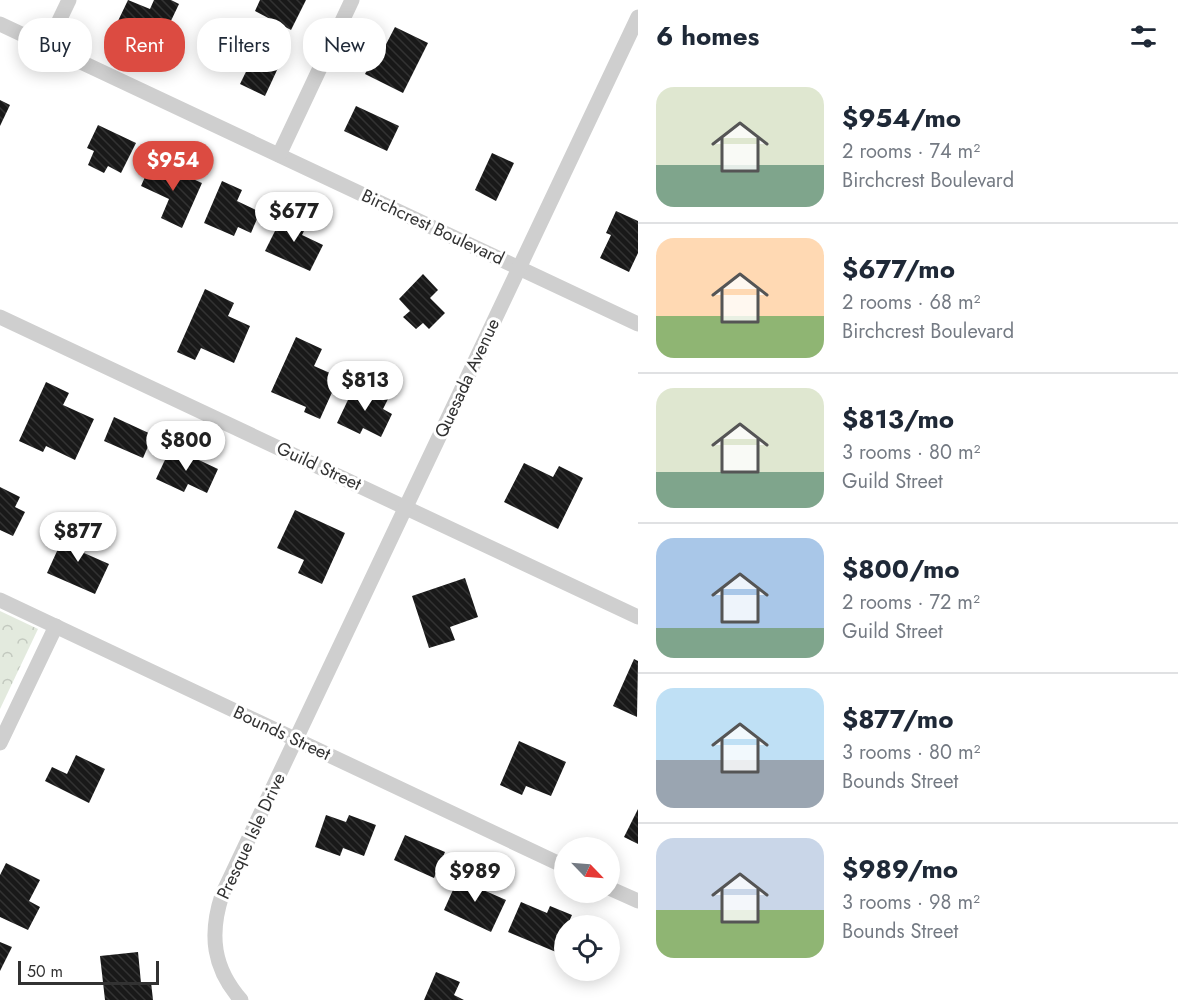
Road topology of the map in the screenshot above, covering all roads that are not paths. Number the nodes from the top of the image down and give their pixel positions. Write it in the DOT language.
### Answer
graph roads {
  1 [pos="69,0"];
  2 [pos="352,0"];
  3 [pos="638,17"];
  4 [pos="60,18"];
  5 [pos="0,24"];
  6 [pos="18,32"];
  7 [pos="92,67"];
  8 [pos="279,155"];
  9 [pos="519,268"];
  10 [pos="0,317"];
  11 [pos="638,324"];
  12 [pos="406,507"];
  13 [pos="0,600"];
  14 [pos="638,617"];
  15 [pos="56,626"];
  16 [pos="296,739"];
  17 [pos="0,743"];
  18 [pos="554,861"];
  19 [pos="620,893"];
  20 [pos="638,902"];
  21 [pos="241,1000"];
  1 -- 4 [label="street"];
  2 -- 8 [label="street"];
  3 -- 9 [label="street, Quesada Avenue"];
  5 -- 6 [label="street, Birchcrest Boulevard"];
  7 -- 8 [label="street, Birchcrest Boulevard"];
  8 -- 9 [label="street, Birchcrest Boulevard"];
  9 -- 11 [label="street, Birchcrest Boulevard"];
  9 -- 12 [label="street, Quesada Avenue"];
  10 -- 12 [label="street, Guild Street"];
  12 -- 14 [label="street, Guild Street"];
  12 -- 16 [label="street, Quesada Avenue"];
  13 -- 15 [label="street, Bounds Street"];
  15 -- 16 [label="street, Bounds Street"];
  15 -- 17 [label="street"];
  16 -- 18 [label="street, Bounds Street"];
  16 -- 21 [label="street, Presque Isle Drive"];
  19 -- 20 [label="street"];
}
